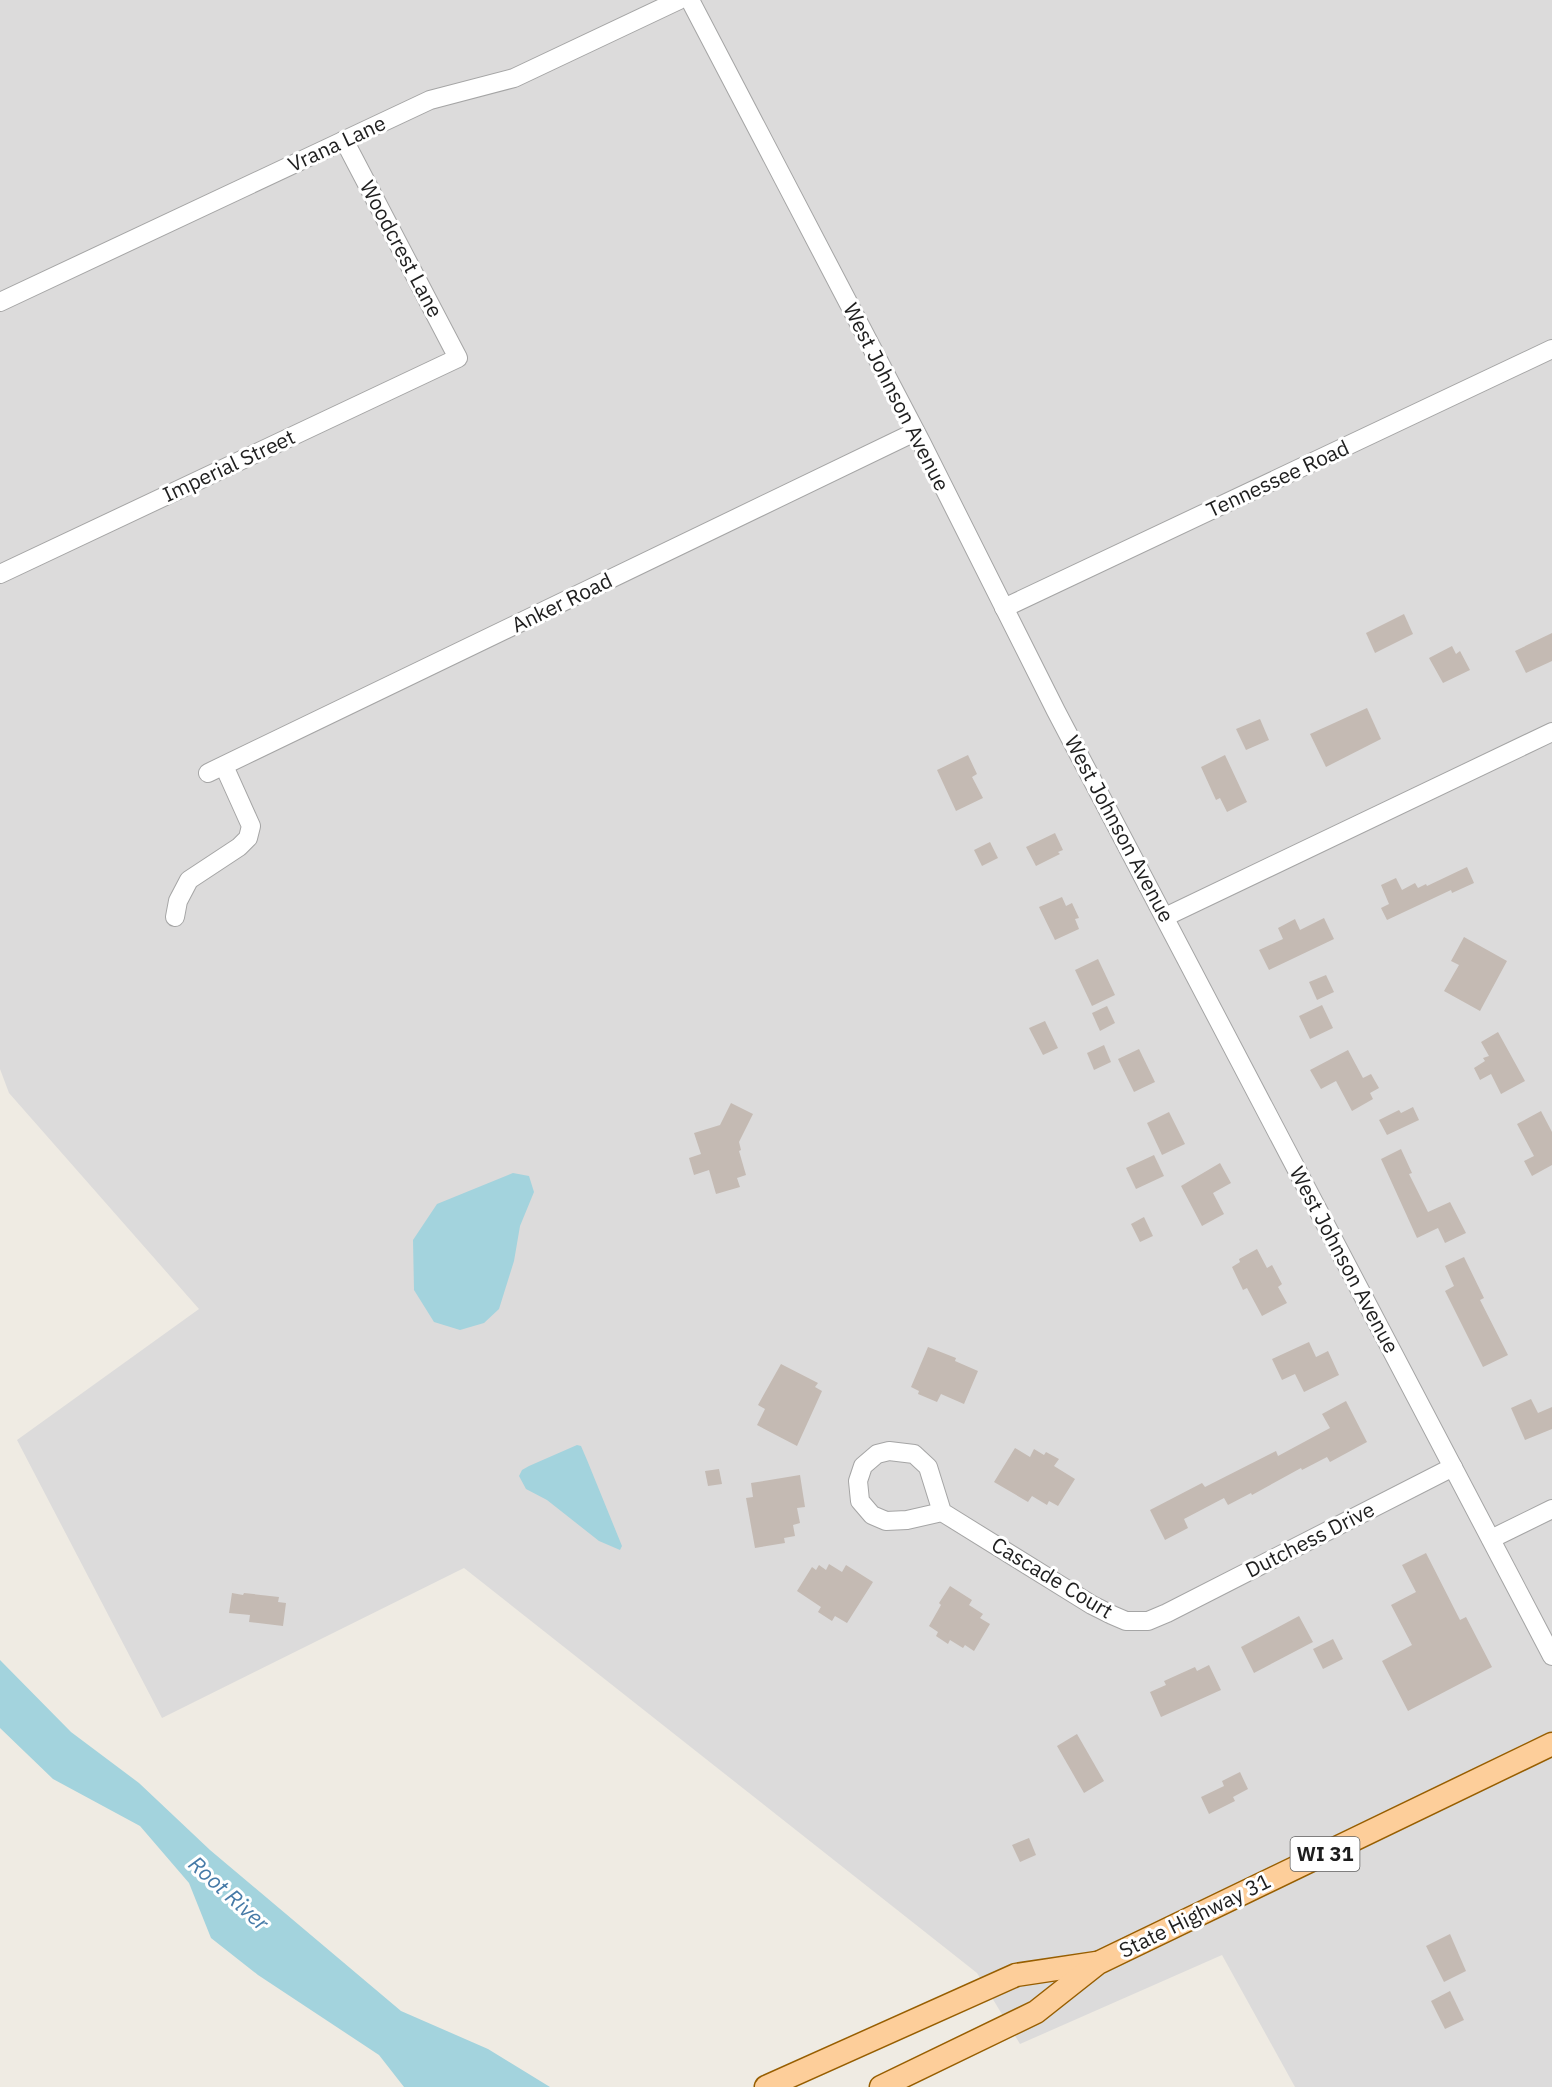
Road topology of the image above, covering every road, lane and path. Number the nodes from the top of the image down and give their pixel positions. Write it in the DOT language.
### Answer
graph roads {
  1 [pos="679,0"];
  2 [pos="690,0"];
  3 [pos="344,140"];
  4 [pos="0,302"];
  5 [pos="1552,349"];
  6 [pos="458,358"];
  7 [pos="915,432"];
  8 [pos="0,574"];
  9 [pos="1004,608"];
  10 [pos="1552,732"];
  11 [pos="175,917"];
  12 [pos="1165,917"];
  13 [pos="1453,1467"];
  14 [pos="1552,1509"];
  15 [pos="942,1512"];
  16 [pos="1491,1539"];
  17 [pos="1167,1613"];
  18 [pos="1552,1656"];
  19 [pos="1552,1744"];
  20 [pos="1098,1963"];
  21 [pos="766,2087"];
  22 [pos="881,2087"];
  1 -- 3 [label="street, Vrana Lane"];
  2 -- 7 [label="street, West Johnson Avenue"];
  3 -- 4 [label="street, Vrana Lane"];
  3 -- 6 [label="street, Woodcrest Lane"];
  5 -- 9 [label="street, Tennessee Road"];
  6 -- 8 [label="street, Imperial Street"];
  7 -- 9 [label="street, West Johnson Avenue"];
  7 -- 11 [label="street, Anker Road"];
  9 -- 12 [label="street, West Johnson Avenue"];
  10 -- 12 [label="street"];
  12 -- 13 [label="street, West Johnson Avenue"];
  13 -- 16 [label="street, West Johnson Avenue"];
  13 -- 17 [label="street, Dutchess Drive"];
  14 -- 16 [label="street"];
  15 -- 15 [label="street"];
  15 -- 17 [label="street, Cascade Court"];
  16 -- 18 [label="street, West Johnson Avenue"];
  19 -- 20 [label="main road, State Highway 31 / WI 31"];
  20 -- 21 [label="main road, State Highway 31 / WI 31"];
  20 -- 22 [label="main road, State Highway 31 / WI 31"];
}
